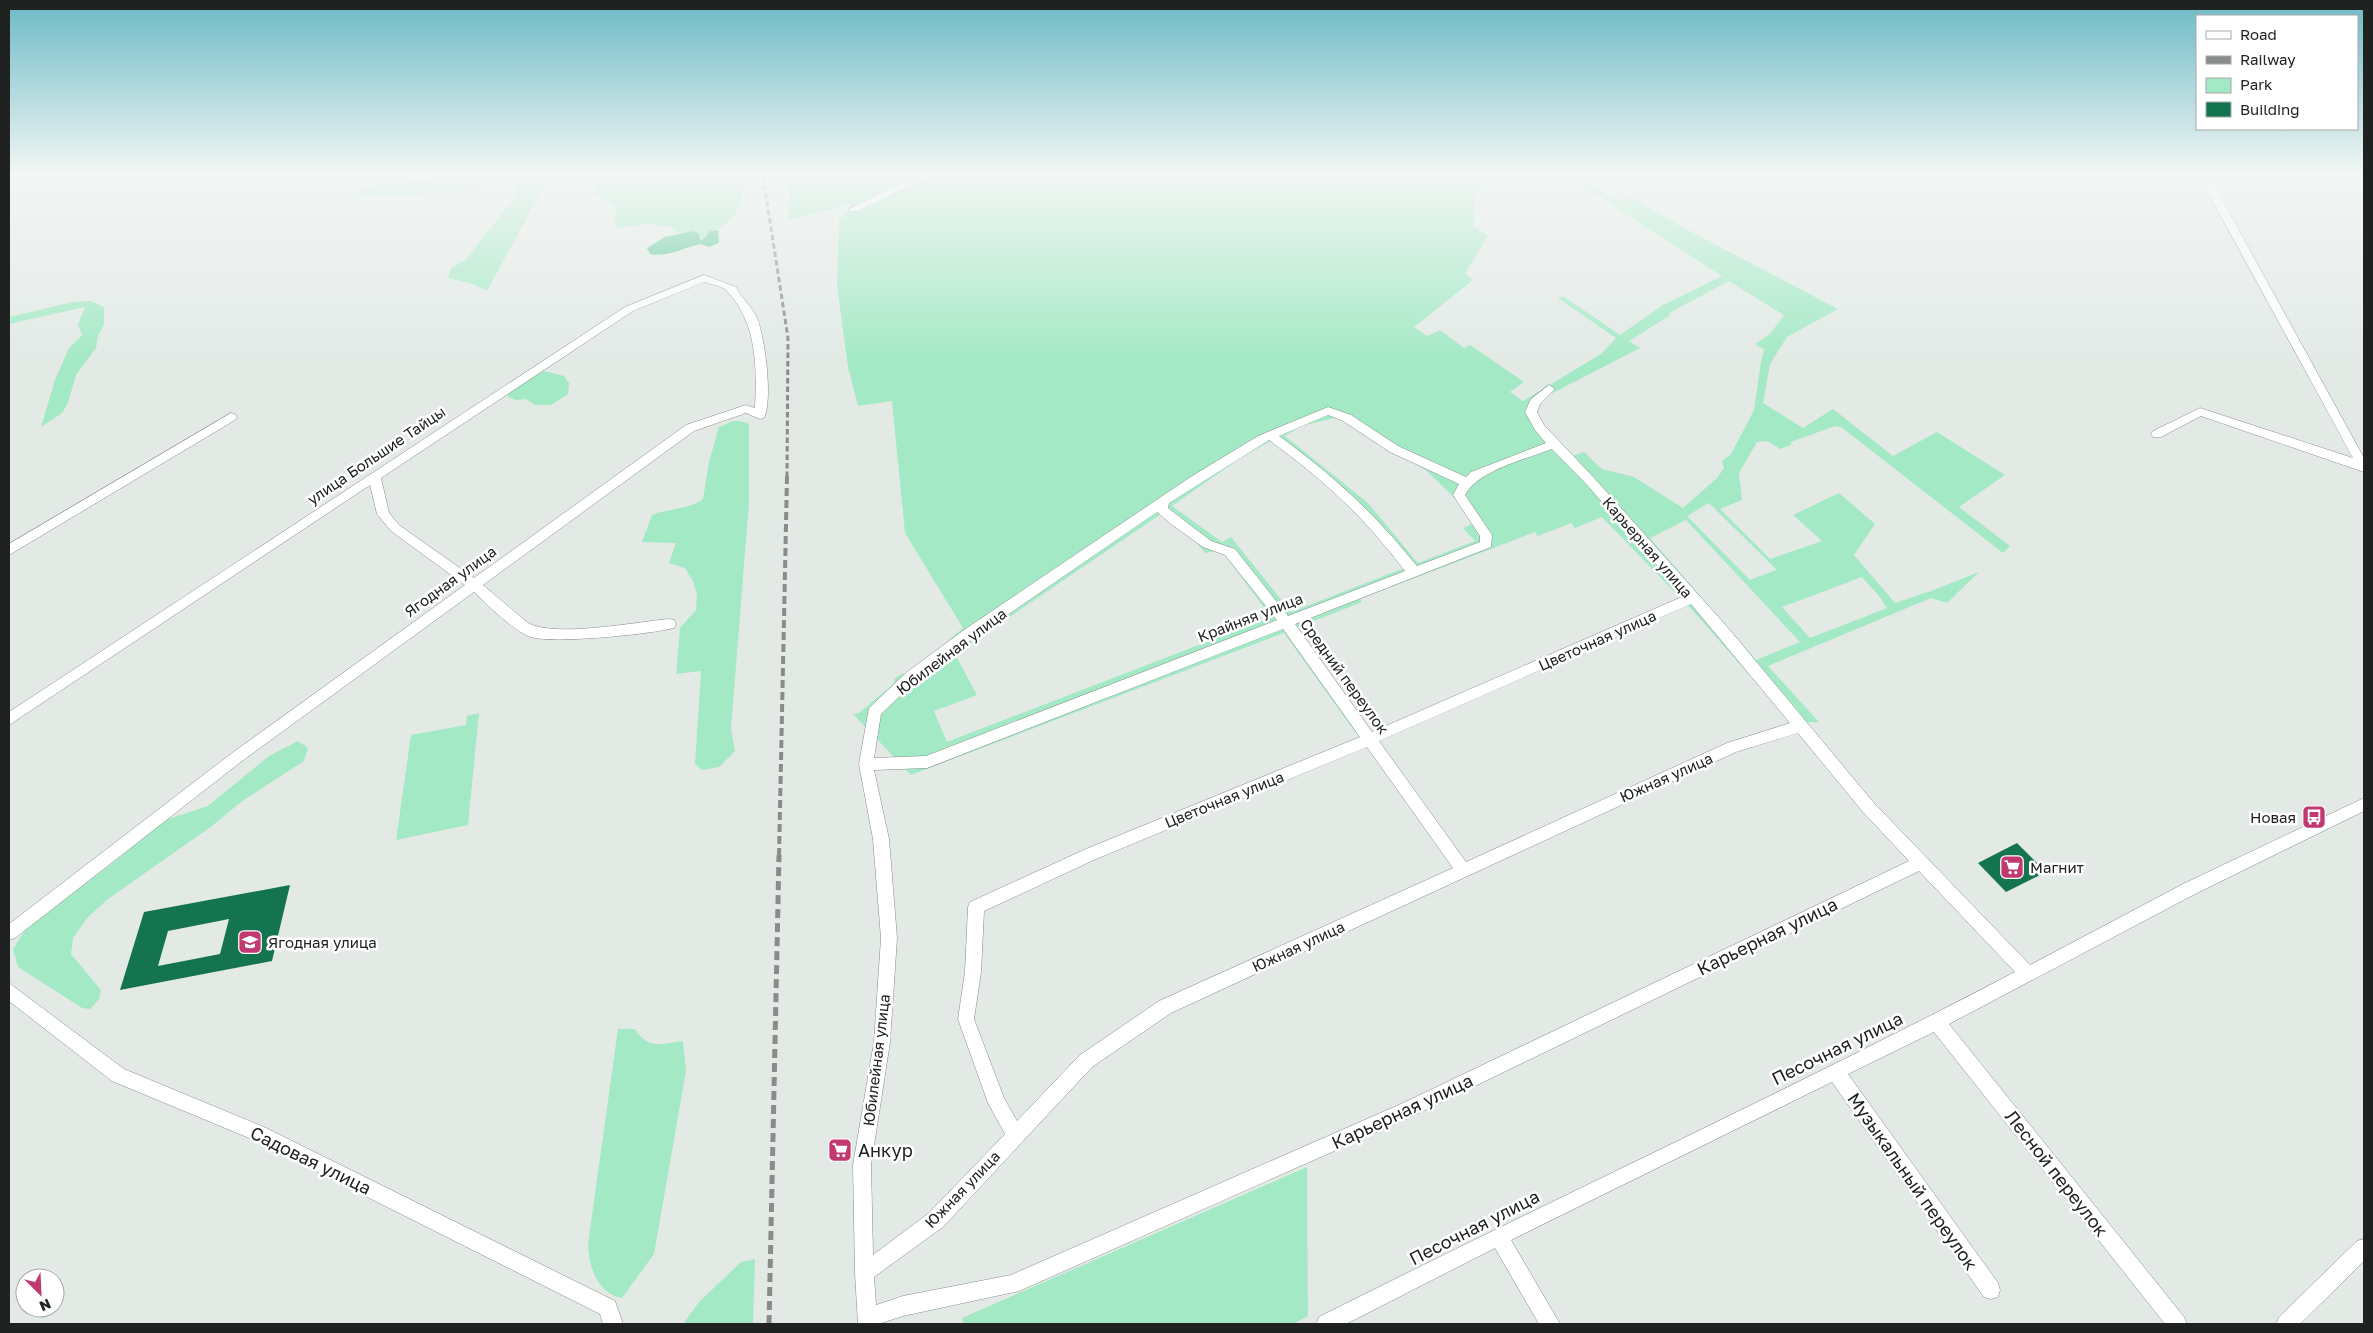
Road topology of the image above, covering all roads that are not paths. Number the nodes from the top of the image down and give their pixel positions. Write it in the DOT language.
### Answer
graph roads {
  1 [pos="2238,238"];
  2 [pos="756,330"];
  3 [pos="1549,389"];
  4 [pos="231,417"];
  5 [pos="2157,434"];
  6 [pos="1270,435"];
  7 [pos="1554,444"];
  8 [pos="2364,467"];
  9 [pos="374,476"];
  10 [pos="1467,482"];
  11 [pos="1163,503"];
  12 [pos="9,550"];
  13 [pos="1413,572"];
  14 [pos="473,584"];
  15 [pos="1692,598"];
  16 [pos="1285,621"];
  17 [pos="669,624"];
  18 [pos="9,719"];
  19 [pos="1801,726"];
  20 [pos="1370,739"];
  21 [pos="866,764"];
  22 [pos="2364,804"];
  23 [pos="1920,864"];
  24 [pos="1463,870"];
  25 [pos="9,933"];
  26 [pos="2029,975"];
  27 [pos="9,991"];
  28 [pos="1937,1022"];
  29 [pos="1835,1072"];
  30 [pos="1015,1135"];
  31 [pos="1499,1236"];
  32 [pos="2364,1248"];
  33 [pos="864,1273"];
  34 [pos="1991,1290"];
  35 [pos="868,1321"];
  36 [pos="613,1324"];
  37 [pos="1326,1324"];
  38 [pos="1550,1324"];
  39 [pos="2177,1324"];
  40 [pos="2286,1324"];
  1 -- 8 [label="street"];
  2 -- 9 [label="street, улица Большие Тайцы"];
  2 -- 14 [label="street, Ягодная улица"];
  3 -- 7 [label="street, Карьерная улица"];
  4 -- 12 [label="street"];
  5 -- 8 [label="street"];
  6 -- 10 [label="street, Юбилейная улица"];
  6 -- 11 [label="street, Юбилейная улица"];
  6 -- 13 [label="street"];
  7 -- 10 [label="street"];
  7 -- 15 [label="street, Карьерная улица"];
  9 -- 14 [label="street"];
  9 -- 18 [label="street, улица Большие Тайцы"];
  10 -- 13 [label="street, Крайняя улица"];
  11 -- 16 [label="street, Средний переулок"];
  11 -- 21 [label="street, Юбилейная улица"];
  13 -- 16 [label="street, Крайняя улица"];
  14 -- 17 [label="street"];
  14 -- 25 [label="street, Ягодная улица"];
  15 -- 19 [label="street, Карьерная улица"];
  15 -- 20 [label="street, Цветочная улица"];
  16 -- 20 [label="street, Средний переулок"];
  16 -- 21 [label="street, Крайняя улица"];
  19 -- 23 [label="street, Карьерная улица"];
  19 -- 24 [label="street, Южная улица"];
  20 -- 24 [label="street, Средний переулок"];
  20 -- 30 [label="street, Цветочная улица"];
  21 -- 33 [label="street, Юбилейная улица"];
  22 -- 26 [label="street, Песочная улица"];
  23 -- 26 [label="street, Карьерная улица"];
  23 -- 35 [label="street, Карьерная улица"];
  24 -- 30 [label="street, Южная улица"];
  26 -- 28 [label="street, Песочная улица"];
  27 -- 36 [label="street, Садовая улица"];
  28 -- 29 [label="street, Песочная улица"];
  28 -- 39 [label="street, Лесной переулок"];
  29 -- 31 [label="street, Песочная улица"];
  29 -- 34 [label="street, Музыкальный переулок"];
  30 -- 33 [label="street, Южная улица"];
  31 -- 37 [label="street, Песочная улица"];
  31 -- 38 [label="street"];
  32 -- 40 [label="street"];
  33 -- 35 [label="street, Юбилейная улица"];
}
